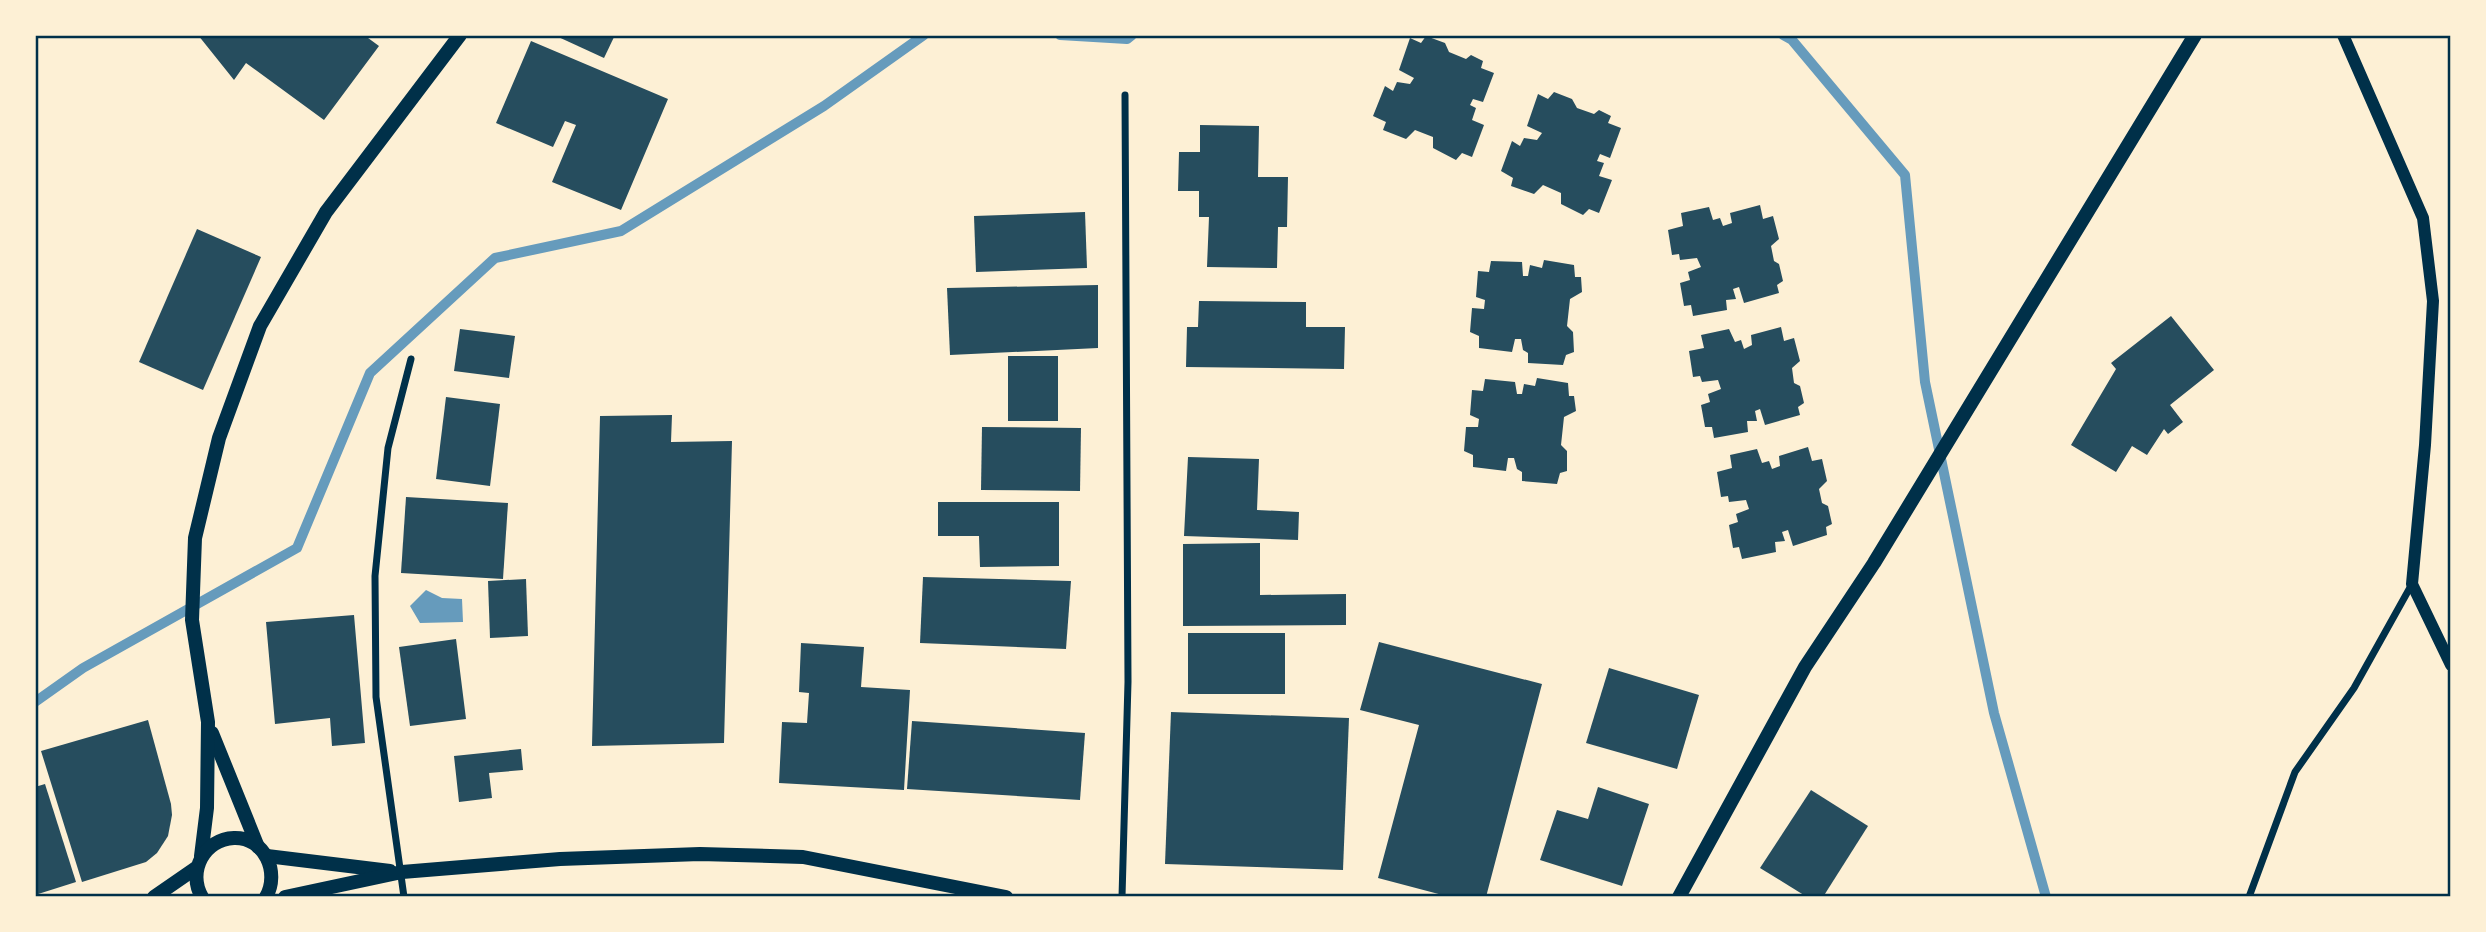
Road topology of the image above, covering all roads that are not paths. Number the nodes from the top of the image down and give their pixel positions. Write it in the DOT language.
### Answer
graph roads {
  1 [pos="460,35"];
  2 [pos="2194,35"];
  3 [pos="2343,35"];
  4 [pos="1125,95"];
  5 [pos="411,359"];
  6 [pos="2412,584"];
  7 [pos="2451,665"];
  8 [pos="208,722"];
  9 [pos="262,852"];
  10 [pos="199,862"];
  11 [pos="402,872"];
  12 [pos="154,897"];
  13 [pos="202,897"];
  14 [pos="266,897"];
  15 [pos="285,897"];
  16 [pos="404,897"];
  17 [pos="1006,897"];
  18 [pos="1122,897"];
  19 [pos="1679,897"];
  20 [pos="2249,897"];
  1 -- 8 [label="main road"];
  2 -- 19 [label="main road"];
  3 -- 6 [label="street"];
  4 -- 18 [label="street"];
  5 -- 11 [label="street"];
  6 -- 7 [label="street"];
  6 -- 20 [label="street"];
  8 -- 9 [label="main road"];
  8 -- 10 [label="main road"];
  9 -- 10 [label="main road"];
  9 -- 11 [label="main road"];
  9 -- 14 [label="main road"];
  10 -- 12 [label="main road"];
  10 -- 13 [label="main road"];
  11 -- 15 [label="main road"];
  11 -- 16 [label="street"];
  11 -- 17 [label="main road"];
}
